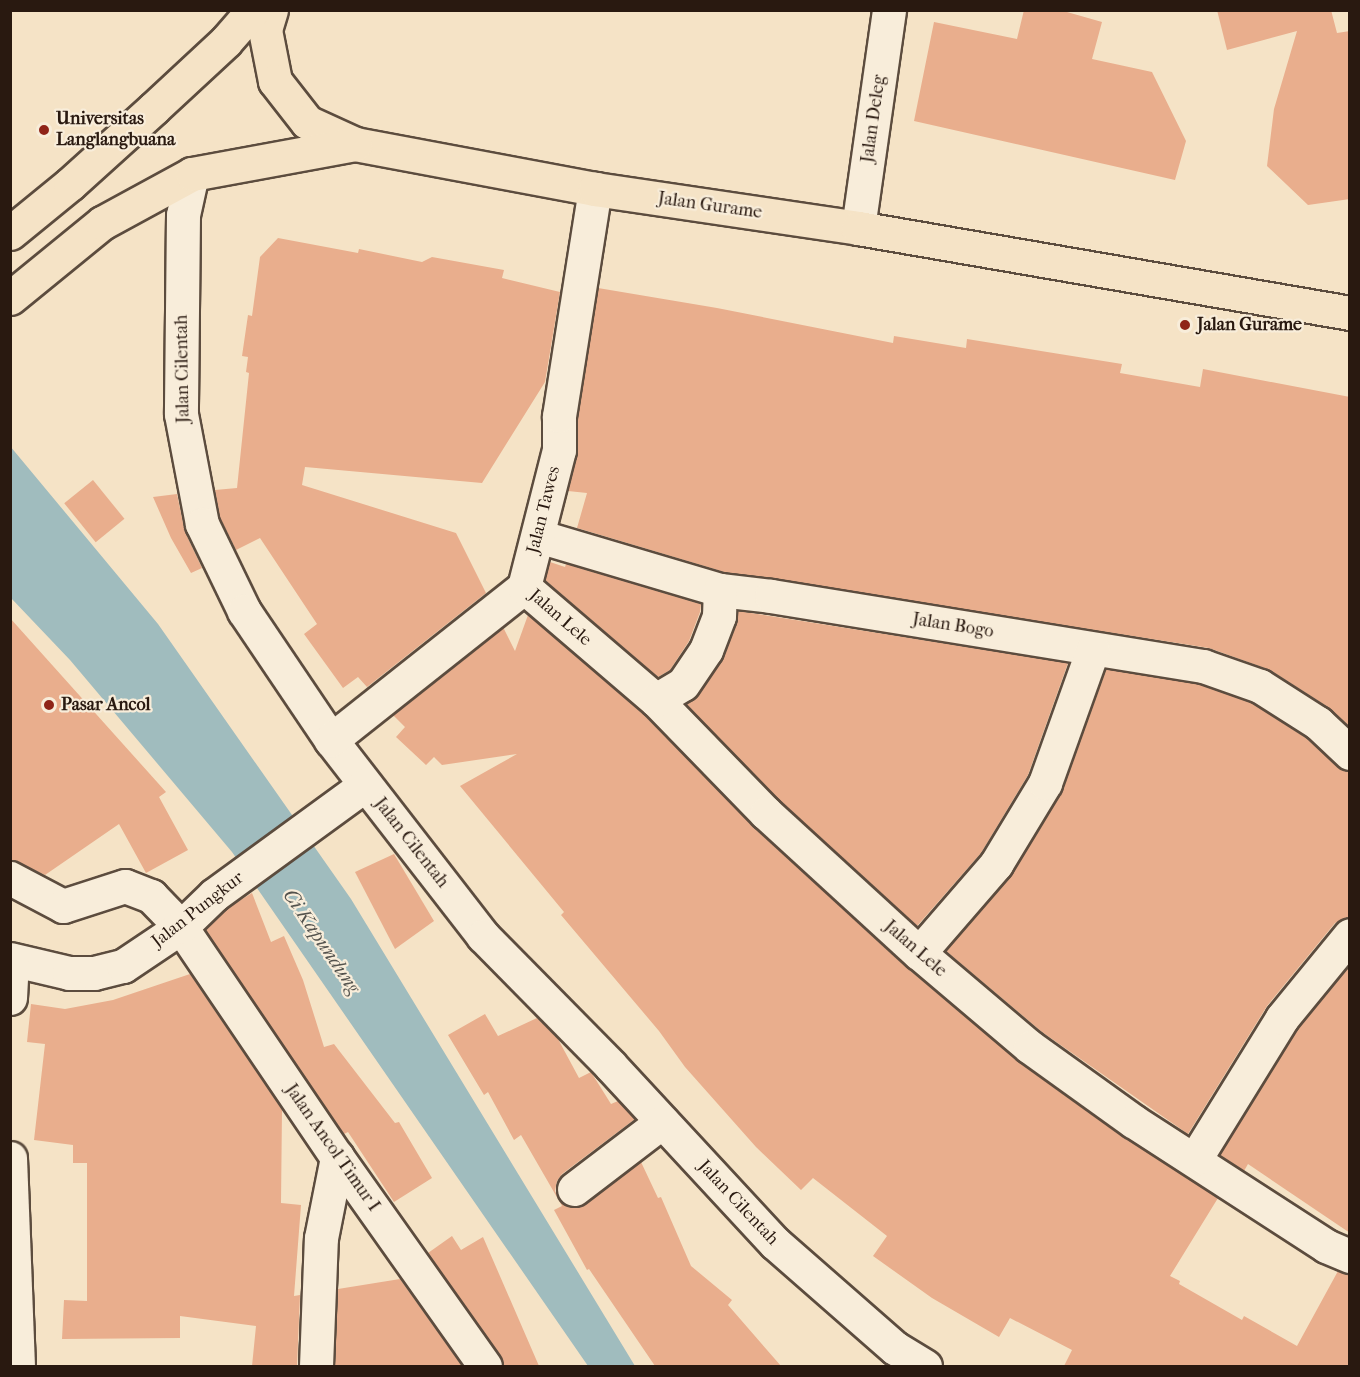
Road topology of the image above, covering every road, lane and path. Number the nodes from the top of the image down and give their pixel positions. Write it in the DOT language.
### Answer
graph roads {
  1 [pos="253,10"];
  2 [pos="271,10"];
  3 [pos="889,10"];
  4 [pos="355,144"];
  5 [pos="192,174"];
  6 [pos="595,189"];
  7 [pos="858,228"];
  8 [pos="10,233"];
  9 [pos="10,298"];
  10 [pos="1350,313"];
  11 [pos="538,536"];
  12 [pos="524,587"];
  13 [pos="720,590"];
  14 [pos="1093,649"];
  15 [pos="656,700"];
  16 [pos="331,741"];
  17 [pos="1350,753"];
  18 [pos="365,785"];
  19 [pos="10,878"];
  20 [pos="181,927"];
  21 [pos="1350,935"];
  22 [pos="919,953"];
  23 [pos="11,959"];
  24 [pos="10,998"];
  25 [pos="662,1122"];
  26 [pos="337,1157"];
  27 [pos="10,1158"];
  28 [pos="1195,1159"];
  29 [pos="574,1189"];
  30 [pos="1350,1256"];
  31 [pos="18,1366"];
  32 [pos="316,1366"];
  33 [pos="485,1366"];
  34 [pos="925,1366"];
  1 -- 8 [label="main road"];
  2 -- 4 [label="main road"];
  3 -- 7 [label="street, Jalan Deleg"];
  4 -- 5 [label="main road"];
  4 -- 6 [label="main road, Jalan Gurame"];
  5 -- 9 [label="main road"];
  5 -- 16 [label="street, Jalan Cilentah"];
  6 -- 7 [label="main road, Jalan Gurame"];
  6 -- 11 [label="street, Jalan Tawes"];
  7 -- 10 [label="main road, Jalan Gurame"];
  11 -- 12 [label="street, Jalan Tawes"];
  11 -- 13 [label="street, Jalan Bogo"];
  12 -- 15 [label="street, Jalan Lele"];
  12 -- 16 [label="street"];
  13 -- 14 [label="street, Jalan Bogo"];
  13 -- 15 [label="street"];
  14 -- 17 [label="street, Jalan Bogo"];
  14 -- 22 [label="street"];
  15 -- 22 [label="street, Jalan Lele"];
  16 -- 18 [label="street, Jalan Cilentah"];
  18 -- 20 [label="street, Jalan Pungkur"];
  18 -- 25 [label="street, Jalan Cilentah"];
  19 -- 20 [label="street, Jalan Ancol Timur I"];
  20 -- 23 [label="street, Jalan Pungkur"];
  20 -- 26 [label="street, Jalan Ancol Timur I"];
  21 -- 28 [label="street"];
  22 -- 28 [label="street, Jalan Lele"];
  23 -- 24 [label="street"];
  25 -- 29 [label="street"];
  25 -- 34 [label="street, Jalan Cilentah"];
  26 -- 32 [label="street"];
  26 -- 33 [label="street, Jalan Ancol Timur I"];
  27 -- 31 [label="street"];
  28 -- 30 [label="street, Jalan Lele"];
}
